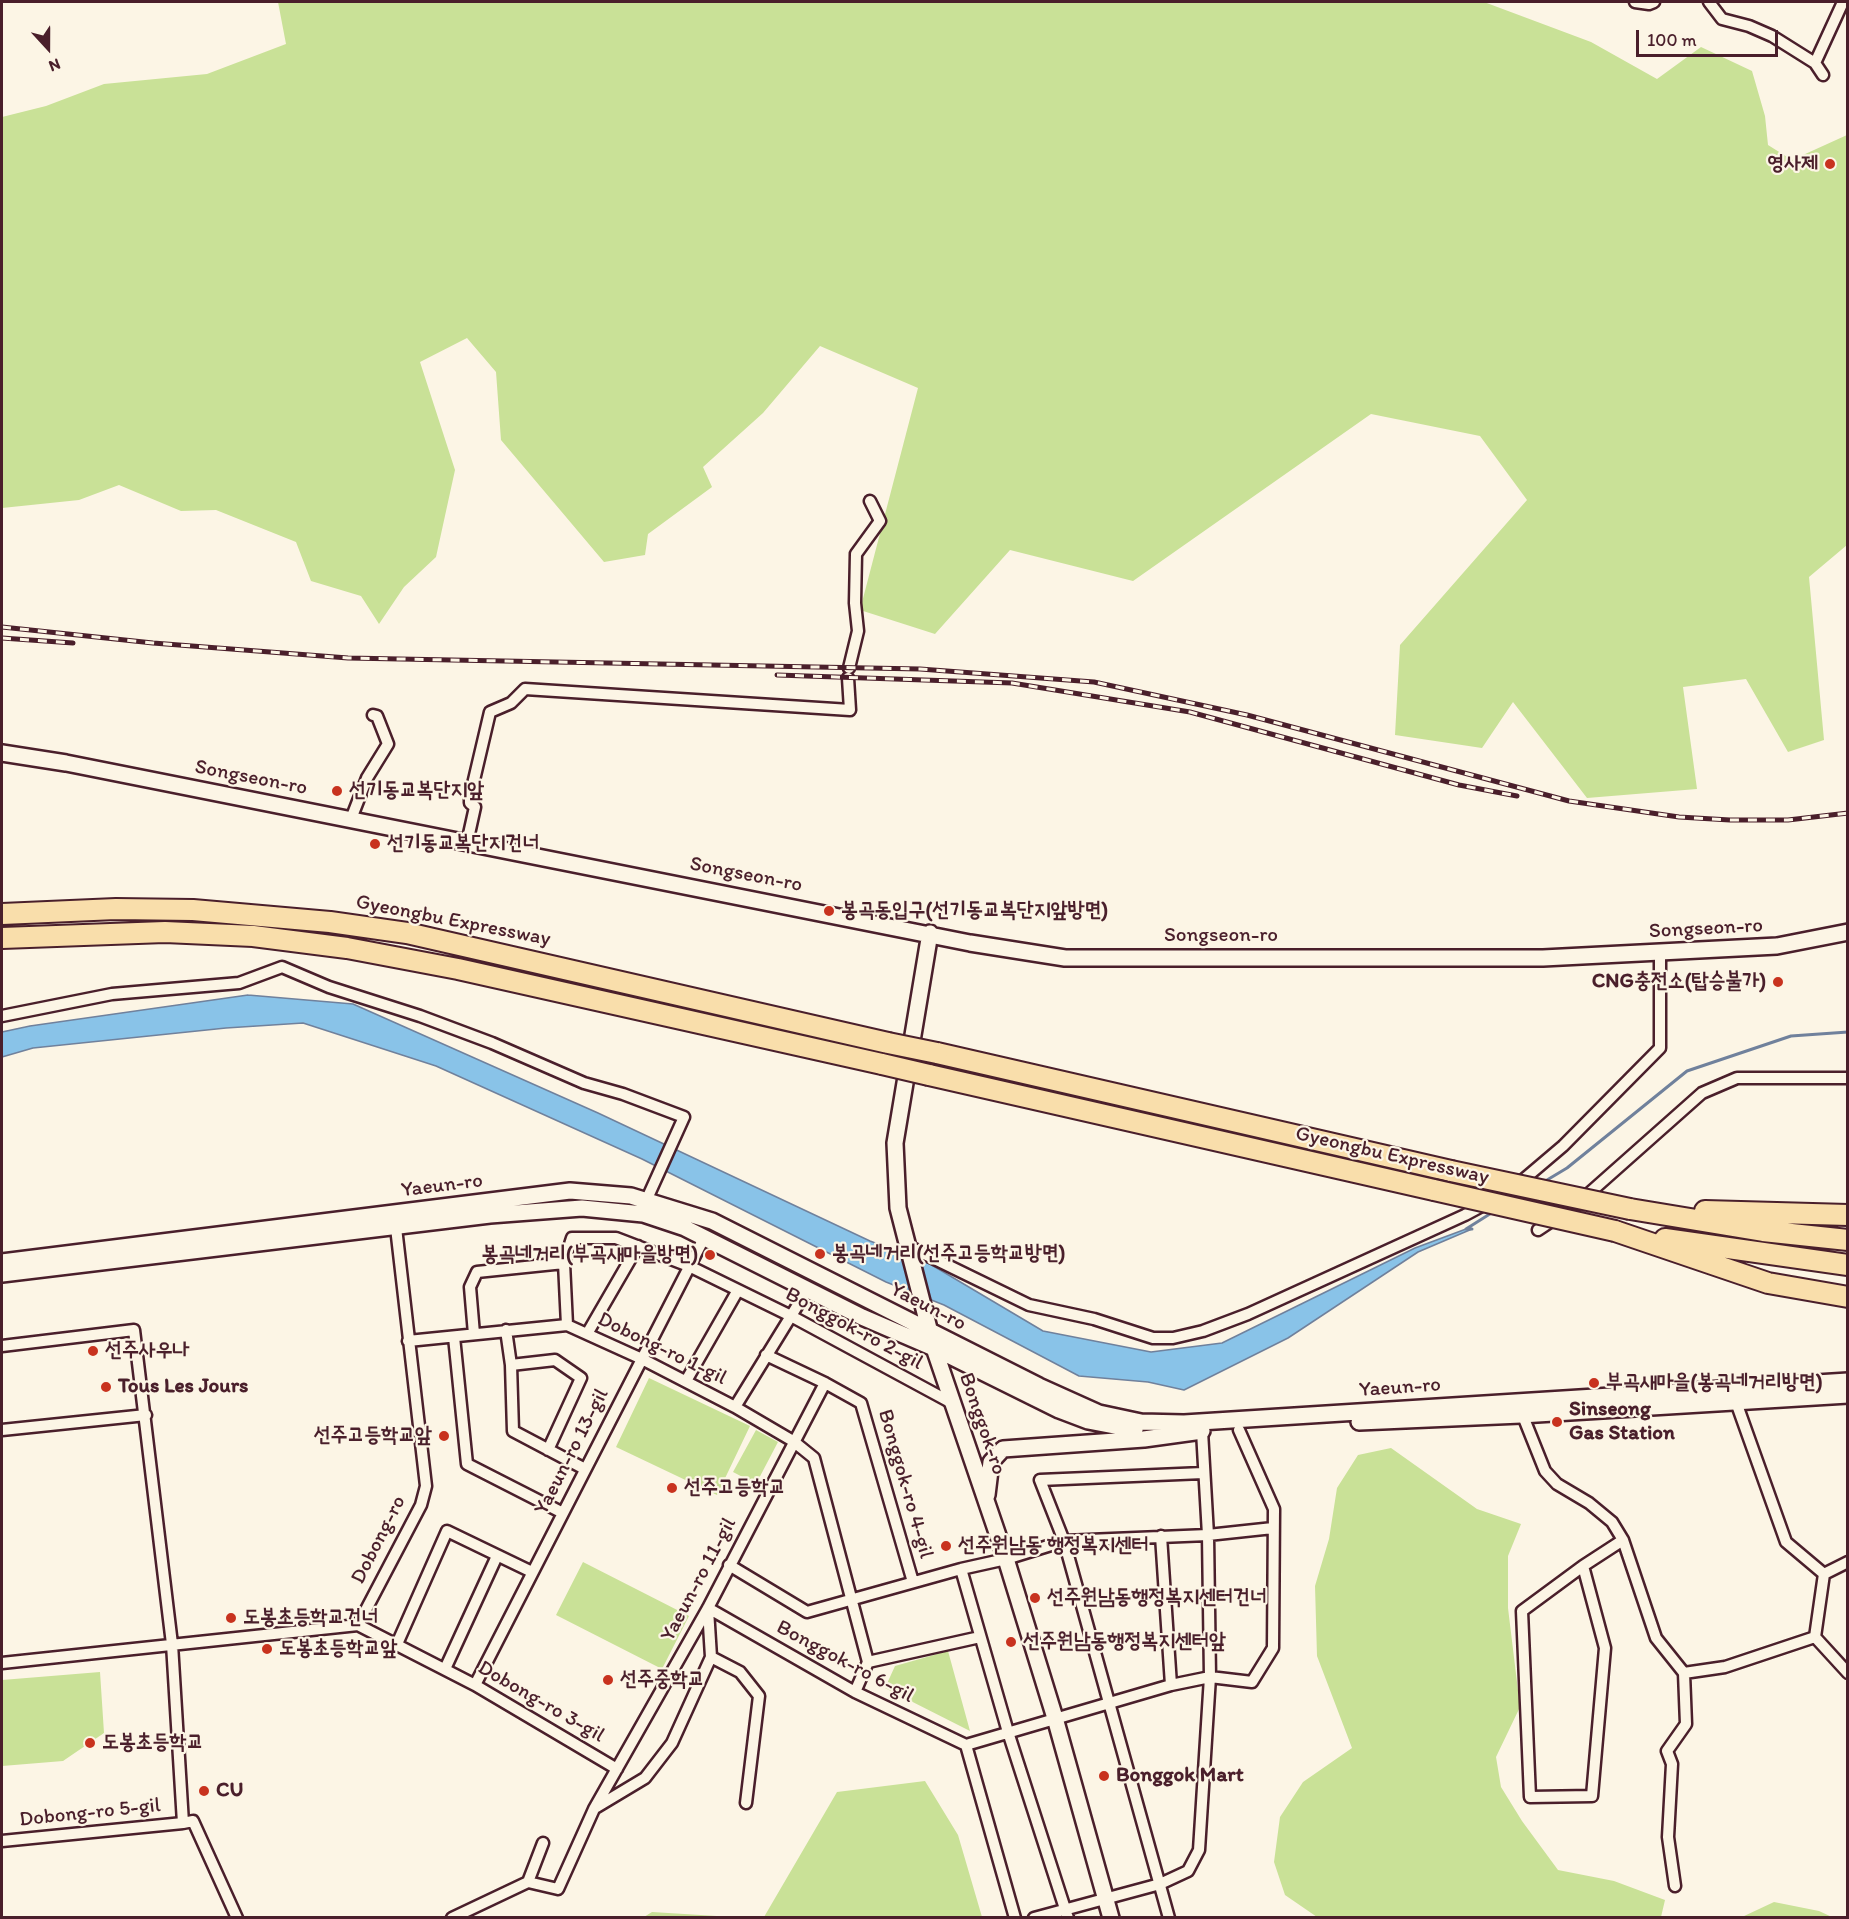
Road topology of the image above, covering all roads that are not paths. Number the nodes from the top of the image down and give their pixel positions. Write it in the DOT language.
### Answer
graph roads {
  1 [pos="1635,2"];
  2 [pos="1654,2"];
  3 [pos="1709,2"];
  4 [pos="1843,2"];
  5 [pos="1815,63"];
  6 [pos="1823,75"];
  7 [pos="870,501"];
  8 [pos="373,716"];
  9 [pos="2,753"];
  10 [pos="351,819"];
  11 [pos="467,843"];
  12 [pos="2,914"];
  13 [pos="1848,932"];
  14 [pos="930,933"];
  15 [pos="2,938"];
  16 [pos="1660,952"];
  17 [pos="2,1016"];
  18 [pos="1848,1078"];
  19 [pos="646,1201"];
  20 [pos="1630,1209"];
  21 [pos="1848,1215"];
  22 [pos="395,1220"];
  23 [pos="1538,1230"];
  24 [pos="1615,1231"];
  25 [pos="704,1238"];
  26 [pos="1848,1240"];
  27 [pos="906,1245"];
  28 [pos="638,1246"];
  29 [pos="2,1263"];
  30 [pos="564,1263"];
  31 [pos="1848,1265"];
  32 [pos="689,1266"];
  33 [pos="2,1274"];
  34 [pos="738,1290"];
  35 [pos="807,1290"];
  36 [pos="1848,1297"];
  37 [pos="791,1316"];
  38 [pos="567,1325"];
  39 [pos="506,1330"];
  40 [pos="929,1331"];
  41 [pos="474,1334"];
  42 [pos="587,1334"];
  43 [pos="454,1337"];
  44 [pos="408,1341"];
  45 [pos="2,1346"];
  46 [pos="934,1348"];
  47 [pos="766,1355"];
  48 [pos="642,1359"];
  49 [pos="511,1365"];
  50 [pos="686,1381"];
  51 [pos="1848,1381"];
  52 [pos="825,1383"];
  53 [pos="1848,1395"];
  54 [pos="1736,1402"];
  55 [pos="952,1403"];
  56 [pos="735,1407"];
  57 [pos="1521,1409"];
  58 [pos="146,1415"];
  59 [pos="2,1430"];
  60 [pos="1239,1430"];
  61 [pos="1202,1431"];
  62 [pos="792,1441"];
  63 [pos="548,1450"];
  64 [pos="585,1469"];
  65 [pos="1203,1473"];
  66 [pos="987,1501"];
  67 [pos="563,1513"];
  68 [pos="1273,1528"];
  69 [pos="1208,1535"];
  70 [pos="1161,1536"];
  71 [pos="1623,1540"];
  72 [pos="1064,1541"];
  73 [pos="497,1556"];
  74 [pos="1006,1559"];
  75 [pos="1848,1562"];
  76 [pos="729,1564"];
  77 [pos="1583,1566"];
  78 [pos="961,1569"];
  79 [pos="532,1572"];
  80 [pos="1824,1574"];
  81 [pos="913,1582"];
  82 [pos="850,1600"];
  83 [pos="708,1608"];
  84 [pos="358,1625"];
  85 [pos="980,1637"];
  86 [pos="1815,1637"];
  87 [pos="172,1644"];
  88 [pos="397,1644"];
  89 [pos="711,1657"];
  90 [pos="868,1662"];
  91 [pos="2,1663"];
  92 [pos="445,1669"];
  93 [pos="1683,1673"];
  94 [pos="1848,1673"];
  95 [pos="1210,1677"];
  96 [pos="475,1685"];
  97 [pos="1171,1685"];
  98 [pos="855,1692"];
  99 [pos="1110,1704"];
  100 [pos="1055,1718"];
  101 [pos="1008,1732"];
  102 [pos="966,1745"];
  103 [pos="617,1769"];
  104 [pos="746,1803"];
  105 [pos="594,1809"];
  106 [pos="183,1823"];
  107 [pos="2,1841"];
  108 [pos="543,1843"];
  109 [pos="528,1882"];
  110 [pos="1160,1884"];
  111 [pos="1675,1886"];
  112 [pos="1105,1898"];
  113 [pos="1066,1913"];
  114 [pos="237,1917"];
  115 [pos="452,1917"];
  116 [pos="1015,1917"];
  117 [pos="1034,1917"];
  118 [pos="1111,1917"];
  119 [pos="1169,1917"];
  1 -- 2 [label="street"];
  3 -- 5 [label="street"];
  4 -- 5 [label="street"];
  5 -- 6 [label="street"];
  7 -- 11 [label="street"];
  8 -- 10 [label="street"];
  9 -- 10 [label="main road, Songseon-ro"];
  10 -- 11 [label="main road, Songseon-ro"];
  11 -- 14 [label="main road, Songseon-ro"];
  12 -- 20 [label="highway, Gyeongbu Expressway, bridge"];
  13 -- 16 [label="main road, Songseon-ro"];
  14 -- 16 [label="main road, Songseon-ro"];
  14 -- 27 [label="main road, Bonggok-ro"];
  15 -- 24 [label="highway, Gyeongbu Expressway, bridge"];
  16 -- 27 [label="street"];
  17 -- 19 [label="street"];
  18 -- 23 [label="street"];
  19 -- 22 [label="main road, Yaeun-ro"];
  19 -- 40 [label="main road, Yaeun-ro"];
  20 -- 21 [label="highway"];
  20 -- 26 [label="highway, Gyeongbu Expressway"];
  22 -- 25 [label="main road, Yaeun-ro"];
  22 -- 29 [label="main road, Yaeun-ro"];
  22 -- 33 [label="main road, Yaeun-ro"];
  22 -- 44 [label="street, Dobong-ro"];
  24 -- 31 [label="highway, Gyeongbu Expressway"];
  24 -- 36 [label="highway"];
  25 -- 32 [label="street, Yaeun-ro 13-gil"];
  25 -- 35 [label="main road, Yaeun-ro"];
  27 -- 40 [label="main road, Bonggok-ro"];
  28 -- 30 [label="street, Bonggok-ro 2-gil"];
  28 -- 32 [label="street, Bonggok-ro 2-gil"];
  28 -- 42 [label="street"];
  30 -- 38 [label="street, Bonggok-ro 2-gil"];
  30 -- 41 [label="street"];
  32 -- 34 [label="street, Bonggok-ro 2-gil"];
  32 -- 48 [label="street, Yaeun-ro 13-gil"];
  34 -- 37 [label="street, Bonggok-ro 2-gil"];
  34 -- 50 [label="street"];
  35 -- 37 [label="street"];
  35 -- 46 [label="main road, Yaeun-ro"];
  37 -- 47 [label="street"];
  37 -- 55 [label="street, Bonggok-ro 2-gil"];
  38 -- 39 [label="street, Dobong-ro 1-gil"];
  38 -- 42 [label="street, Dobong-ro 1-gil"];
  39 -- 41 [label="street, Dobong-ro 1-gil"];
  39 -- 49 [label="street"];
  40 -- 46 [label="main road, Bonggok-ro"];
  40 -- 57 [label="main road, Yaeun-ro"];
  41 -- 43 [label="street, Dobong-ro 1-gil"];
  42 -- 48 [label="street, Dobong-ro 1-gil"];
  43 -- 44 [label="street, Dobong-ro 1-gil"];
  43 -- 67 [label="street"];
  44 -- 84 [label="street, Dobong-ro"];
  45 -- 58 [label="street"];
  46 -- 55 [label="main road, Bonggok-ro"];
  46 -- 61 [label="main road, Yaeun-ro"];
  47 -- 52 [label="street"];
  47 -- 56 [label="street"];
  48 -- 50 [label="street, Dobong-ro 1-gil"];
  48 -- 64 [label="street, Yaeun-ro 13-gil"];
  49 -- 63 [label="street"];
  49 -- 63 [label="street"];
  50 -- 56 [label="street, Dobong-ro 1-gil"];
  51 -- 57 [label="main road, Yaeun-ro"];
  52 -- 62 [label="street, Yaeun-ro 11-gil"];
  52 -- 81 [label="street, Bonggok-ro 4-gil"];
  53 -- 54 [label="main road, Yaeun-ro"];
  54 -- 57 [label="main road, Yaeun-ro"];
  54 -- 80 [label="street"];
  55 -- 66 [label="main road, Bonggok-ro"];
  56 -- 62 [label="street, Dobong-ro 1-gil"];
  57 -- 60 [label="main road, Yaeun-ro"];
  57 -- 71 [label="street"];
  58 -- 59 [label="street"];
  58 -- 87 [label="street"];
  60 -- 61 [label="main road, Yaeun-ro"];
  60 -- 68 [label="street"];
  61 -- 65 [label="street"];
  61 -- 66 [label="main road"];
  62 -- 76 [label="street, Yaeun-ro 11-gil"];
  62 -- 82 [label="street"];
  63 -- 64 [label="street"];
  64 -- 67 [label="street, Yaeun-ro 13-gil"];
  65 -- 69 [label="street"];
  65 -- 72 [label="street"];
  66 -- 74 [label="main road, Bonggok-ro"];
  67 -- 79 [label="street, Yaeun-ro 13-gil"];
  68 -- 69 [label="street, Bonggok-ro 4-gil"];
  68 -- 95 [label="street"];
  69 -- 70 [label="street, Bonggok-ro 4-gil"];
  69 -- 95 [label="street"];
  70 -- 72 [label="street, Bonggok-ro 4-gil"];
  70 -- 97 [label="street"];
  71 -- 77 [label="street"];
  71 -- 93 [label="street"];
  72 -- 74 [label="street, Bonggok-ro 4-gil"];
  72 -- 99 [label="street"];
  73 -- 79 [label="street"];
  73 -- 88 [label="street"];
  73 -- 92 [label="street, Dobong-ro 3-gil"];
  74 -- 78 [label="street, Bonggok-ro 4-gil"];
  74 -- 100 [label="main road, Bonggok-ro"];
  75 -- 80 [label="street"];
  76 -- 82 [label="street, Bonggok-ro 4-gil"];
  76 -- 83 [label="street, Yaeun-ro 11-gil"];
  77 -- 77 [label="street"];
  78 -- 81 [label="street, Bonggok-ro 4-gil"];
  78 -- 85 [label="street, Bonggok-ro 4-gil"];
  79 -- 96 [label="street, Yaeun-ro 13-gil"];
  80 -- 86 [label="street"];
  81 -- 82 [label="street, Bonggok-ro 4-gil"];
  82 -- 90 [label="street"];
  83 -- 89 [label="street"];
  83 -- 98 [label="street, Bonggok-ro 6-gil"];
  83 -- 103 [label="street, Yaeun-ro 11-gil"];
  84 -- 87 [label="street"];
  84 -- 88 [label="street, Dobong-ro 3-gil"];
  85 -- 90 [label="street"];
  85 -- 101 [label="street, Bonggok-ro 4-gil"];
  86 -- 93 [label="street"];
  86 -- 94 [label="street"];
  87 -- 91 [label="street"];
  87 -- 106 [label="street, Dobong-ro 5-gil"];
  88 -- 92 [label="street, Dobong-ro 3-gil"];
  89 -- 104 [label="street"];
  89 -- 105 [label="street"];
  90 -- 98 [label="street"];
  92 -- 96 [label="street, Dobong-ro 3-gil"];
  93 -- 111 [label="street"];
  95 -- 97 [label="street"];
  95 -- 110 [label="street"];
  96 -- 103 [label="street, Dobong-ro 3-gil"];
  97 -- 99 [label="street"];
  98 -- 102 [label="street, Bonggok-ro 6-gil"];
  99 -- 100 [label="street"];
  99 -- 110 [label="street"];
  100 -- 101 [label="street"];
  100 -- 112 [label="main road, Bonggok-ro"];
  101 -- 102 [label="street"];
  101 -- 113 [label="street"];
  102 -- 116 [label="street"];
  103 -- 105 [label="street, Yaeun-ro 11-gil"];
  105 -- 109 [label="street, Yaeun-ro 11-gil"];
  106 -- 107 [label="street, Dobong-ro 5-gil"];
  106 -- 114 [label="street"];
  108 -- 109 [label="street"];
  109 -- 115 [label="street"];
  110 -- 112 [label="street"];
  110 -- 119 [label="street"];
  112 -- 113 [label="street"];
  112 -- 118 [label="main road, Bonggok-ro"];
  113 -- 117 [label="street"];
}
